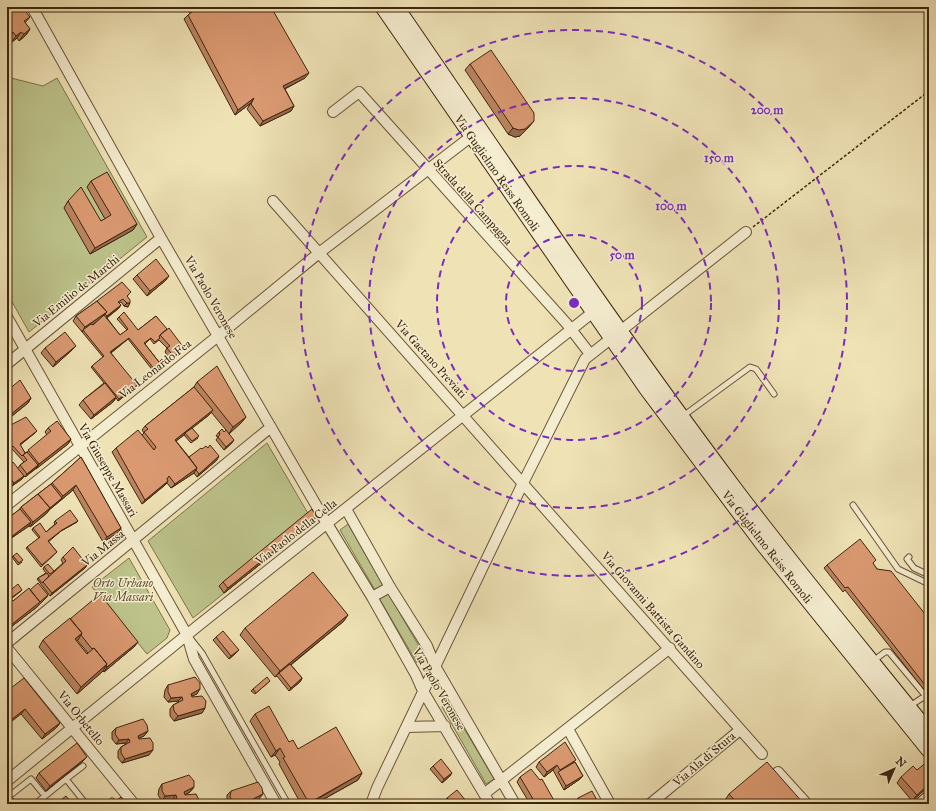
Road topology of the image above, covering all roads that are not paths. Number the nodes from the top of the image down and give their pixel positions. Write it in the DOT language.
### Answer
graph roads {
  1 [pos="32,7"];
  2 [pos="383,7"];
  3 [pos="396,7"];
  4 [pos="333,112"];
  5 [pos="476,132"];
  6 [pos="427,170"];
  7 [pos="273,202"];
  8 [pos="746,232"];
  9 [pos="162,238"];
  10 [pos="319,253"];
  11 [pos="598,309"];
  12 [pos="7,317"];
  13 [pos="571,329"];
  14 [pos="218,336"];
  15 [pos="616,336"];
  16 [pos="26,349"];
  17 [pos="590,354"];
  18 [pos="7,364"];
  19 [pos="774,394"];
  20 [pos="463,415"];
  21 [pos="677,420"];
  22 [pos="271,427"];
  23 [pos="79,446"];
  24 [pos="523,483"];
  25 [pos="7,505"];
  26 [pos="853,505"];
  27 [pos="346,509"];
  28 [pos="327,524"];
  29 [pos="133,540"];
  30 [pos="909,557"];
  31 [pos="929,576"];
  32 [pos="929,584"];
  33 [pos="390,587"];
  34 [pos="372,597"];
  35 [pos="187,635"];
  36 [pos="7,643"];
  37 [pos="7,648"];
  38 [pos="670,648"];
  39 [pos="867,665"];
  40 [pos="435,666"];
  41 [pos="423,692"];
  42 [pos="929,699"];
  43 [pos="904,711"];
  44 [pos="445,726"];
  45 [pos="922,726"];
  46 [pos="407,727"];
  47 [pos="72,728"];
  48 [pos="568,729"];
  49 [pos="740,730"];
  50 [pos="929,750"];
  51 [pos="762,754"];
  52 [pos="83,766"];
  53 [pos="778,772"];
  54 [pos="66,779"];
  55 [pos="7,781"];
  56 [pos="502,781"];
  57 [pos="377,788"];
  58 [pos="484,794"];
  59 [pos="45,796"];
  60 [pos="929,799"];
  61 [pos="14,804"];
  62 [pos="35,804"];
  63 [pos="86,804"];
  64 [pos="134,804"];
  65 [pos="276,804"];
  66 [pos="288,804"];
  67 [pos="366,804"];
  68 [pos="371,804"];
  69 [pos="490,804"];
  70 [pos="515,804"];
  71 [pos="610,804"];
  72 [pos="650,804"];
  73 [pos="807,804"];
  74 [pos="923,804"];
  1 -- 9 [label="street, Via Paolo Veronese"];
  2 -- 5 [label="main road, Via Guglielmo Reiss Romoli"];
  3 -- 5 [label="main road, Via Guglielmo Reiss Romoli"];
  4 -- 6 [label="street, Strada della Campagna"];
  5 -- 6 [label="street, Via Leonardo Fea"];
  5 -- 11 [label="main road, Via Guglielmo Reiss Romoli"];
  6 -- 10 [label="street, Via Leonardo Fea"];
  6 -- 13 [label="street, Strada della Campagna"];
  7 -- 10 [label="street"];
  8 -- 15 [label="street"];
  9 -- 14 [label="street, Via Paolo Veronese"];
  9 -- 16 [label="street, Via Emilio de Marchi"];
  10 -- 14 [label="street, Via Leonardo Fea"];
  10 -- 20 [label="street, Via Gaetano Previati"];
  11 -- 13 [label="street, Via Paolo della Cella"];
  11 -- 15 [label="main road, Via Guglielmo Reiss Romoli"];
  12 -- 16 [label="street, Via Giuseppe Massari"];
  13 -- 17 [label="street, Strada della Campagna"];
  13 -- 20 [label="street, Via Paolo della Cella"];
  14 -- 22 [label="street, Via Paolo Veronese"];
  14 -- 23 [label="street, Via Leonardo Fea"];
  15 -- 17 [label="street"];
  15 -- 21 [label="main road, Via Guglielmo Reiss Romoli"];
  16 -- 18 [label="street, Via Emilio de Marchi"];
  16 -- 23 [label="street, Via Giuseppe Massari"];
  17 -- 24 [label="street"];
  19 -- 21 [label="lane"];
  20 -- 24 [label="street, Via Gaetano Previati"];
  20 -- 27 [label="street, Via Paolo della Cella"];
  21 -- 39 [label="main road, Via Guglielmo Reiss Romoli"];
  22 -- 28 [label="street, Via Paolo Veronese"];
  22 -- 29 [label="street, Via Massa"];
  23 -- 25 [label="street, Via Leonardo Fea"];
  23 -- 29 [label="street, Via Giuseppe Massari"];
  24 -- 38 [label="street, Via Giovanni Battista Gandino"];
  24 -- 40 [label="street"];
  26 -- 32 [label="lane"];
  27 -- 28 [label="street, Via Paolo della Cella"];
  27 -- 33 [label="street, Via Paolo Veronese"];
  28 -- 34 [label="street, Via Paolo Veronese"];
  28 -- 35 [label="street, Via Paolo della Cella"];
  29 -- 35 [label="street, Via Giuseppe Massari"];
  29 -- 36 [label="street, Via Massa"];
  30 -- 31 [label="lane"];
  33 -- 34 [label="street"];
  33 -- 40 [label="street, Via Paolo Veronese"];
  34 -- 41 [label="street, Via Paolo Veronese"];
  35 -- 47 [label="street, Via Paolo della Cella"];
  35 -- 65 [label="street, Via Giuseppe Massari"];
  35 -- 66 [label="lane, Via Giuseppe Massari"];
  37 -- 47 [label="street, Via Orbetello"];
  38 -- 48 [label="street"];
  38 -- 49 [label="street, Via Giovanni Battista Gandino"];
  39 -- 42 [label="lane"];
  39 -- 43 [label="main road, Via Guglielmo Reiss Romoli"];
  40 -- 41 [label="street"];
  40 -- 56 [label="street, Via Paolo Veronese"];
  41 -- 44 [label="street, Via Paolo Veronese"];
  41 -- 46 [label="street"];
  42 -- 43 [label="lane"];
  43 -- 45 [label="main road, Via Guglielmo Reiss Romoli"];
  44 -- 46 [label="street"];
  44 -- 58 [label="street, Via Paolo Veronese"];
  45 -- 50 [label="main road, Via Guglielmo Reiss Romoli"];
  46 -- 57 [label="street"];
  47 -- 55 [label="street, Via Paolo della Cella"];
  47 -- 64 [label="street, Via Orbetello"];
  48 -- 56 [label="street"];
  48 -- 71 [label="street"];
  49 -- 51 [label="street, Via Giovanni Battista Gandino"];
  49 -- 72 [label="street, Via Ala di Stura"];
  52 -- 54 [label="lane"];
  53 -- 73 [label="street"];
  54 -- 59 [label="lane"];
  54 -- 63 [label="lane"];
  56 -- 58 [label="street"];
  56 -- 70 [label="street, Via Paolo Veronese"];
  57 -- 67 [label="street"];
  57 -- 68 [label="street"];
  58 -- 69 [label="street, Via Paolo Veronese"];
  59 -- 61 [label="lane"];
  59 -- 62 [label="lane"];
  60 -- 74 [label="main road"];
}
